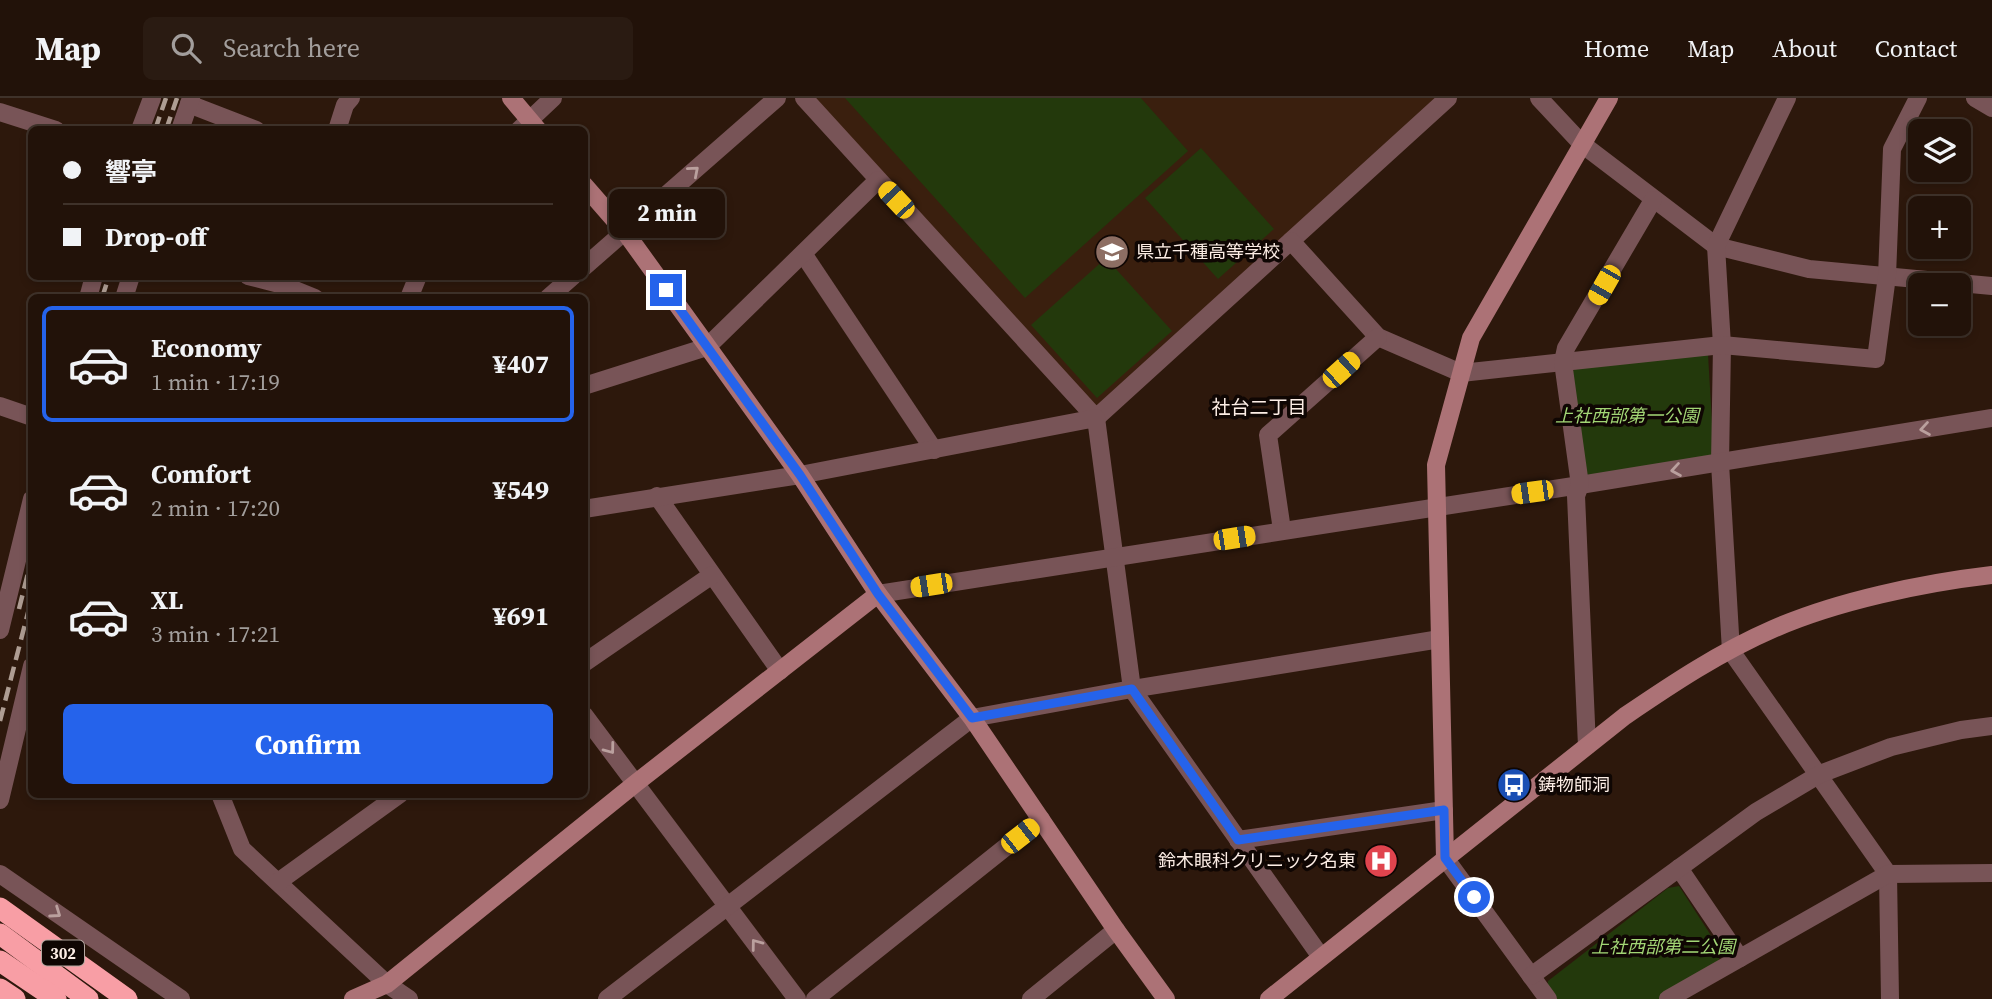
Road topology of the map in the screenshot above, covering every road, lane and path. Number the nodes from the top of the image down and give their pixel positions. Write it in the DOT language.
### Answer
graph roads {
  1 [pos="152,98"];
  2 [pos="351,98"];
  3 [pos="511,98"];
  4 [pos="553,98"];
  5 [pos="777,98"];
  6 [pos="804,98"];
  7 [pos="1448,98"];
  8 [pos="1539,98"];
  9 [pos="1609,98"];
  10 [pos="1787,98"];
  11 [pos="1918,98"];
  12 [pos="1975,98"];
  13 [pos="190,101"];
  14 [pos="1992,108"];
  15 [pos="0,112"];
  16 [pos="44,126"];
  17 [pos="142,126"];
  18 [pos="181,126"];
  19 [pos="247,126"];
  20 [pos="338,126"];
  21 [pos="528,126"];
  22 [pos="1582,144"];
  23 [pos="878,180"];
  24 [pos="588,190"];
  25 [pos="1653,200"];
  26 [pos="625,232"];
  27 [pos="1291,241"];
  28 [pos="1716,246"];
  29 [pos="804,255"];
  30 [pos="588,264"];
  31 [pos="1887,276"];
  32 [pos="262,280"];
  33 [pos="568,280"];
  34 [pos="283,286"];
  35 [pos="1992,286"];
  36 [pos="304,294"];
  37 [pos="553,294"];
  38 [pos="1378,337"];
  39 [pos="1722,345"];
  40 [pos="706,347"];
  41 [pos="1563,362"];
  42 [pos="1461,373"];
  43 [pos="588,385"];
  44 [pos="0,406"];
  45 [pos="28,415"];
  46 [pos="1096,418"];
  47 [pos="1992,418"];
  48 [pos="934,450"];
  49 [pos="1720,463"];
  50 [pos="800,475"];
  51 [pos="1580,485"];
  52 [pos="657,496"];
  53 [pos="1437,506"];
  54 [pos="588,508"];
  55 [pos="28,513"];
  56 [pos="1282,530"];
  57 [pos="1114,557"];
  58 [pos="712,575"];
  59 [pos="1992,575"];
  60 [pos="878,594"];
  61 [pos="4,596"];
  62 [pos="0,630"];
  63 [pos="1440,639"];
  64 [pos="1731,651"];
  65 [pos="588,660"];
  66 [pos="780,671"];
  67 [pos="1132,689"];
  68 [pos="28,698"];
  69 [pos="972,718"];
  70 [pos="588,720"];
  71 [pos="25,722"];
  72 [pos="1992,726"];
  73 [pos="1587,746"];
  74 [pos="1820,774"];
  75 [pos="636,783"];
  76 [pos="222,798"];
  77 [pos="394,798"];
  78 [pos="0,800"];
  79 [pos="1444,810"];
  80 [pos="1041,820"];
  81 [pos="1238,840"];
  82 [pos="1445,858"];
  83 [pos="1679,868"];
  84 [pos="1992,873"];
  85 [pos="0,874"];
  86 [pos="1888,874"];
  87 [pos="278,882"];
  88 [pos="727,906"];
  89 [pos="0,908"];
  90 [pos="1116,930"];
  91 [pos="0,934"];
  92 [pos="1321,957"];
  93 [pos="1740,958"];
  94 [pos="0,961"];
  95 [pos="1531,976"];
  96 [pos="387,984"];
  97 [pos="0,989"];
  98 [pos="358,997"];
  99 [pos="15,999"];
  100 [pos="56,999"];
  101 [pos="88,999"];
  102 [pos="127,999"];
  103 [pos="181,999"];
  104 [pos="342,999"];
  105 [pos="409,999"];
  106 [pos="607,999"];
  107 [pos="797,999"];
  108 [pos="815,999"];
  109 [pos="1031,999"];
  110 [pos="1166,999"];
  111 [pos="1269,999"];
  112 [pos="1548,999"];
  113 [pos="1668,999"];
  114 [pos="1891,999"];
  1 -- 17 [label="street"];
  2 -- 20 [label="street"];
  3 -- 21 [label="street"];
  4 -- 21 [label="street"];
  26 -- 5 [label="street, one-way"];
  6 -- 23 [label="street"];
  7 -- 27 [label="street"];
  8 -- 22 [label="street"];
  9 -- 22 [label="street"];
  10 -- 28 [label="street"];
  11 -- 31 [label="street"];
  12 -- 14 [label="street"];
  13 -- 18 [label="street"];
  13 -- 19 [label="street"];
  15 -- 16 [label="street"];
  22 -- 25 [label="street"];
  22 -- 42 [label="street"];
  23 -- 29 [label="street"];
  23 -- 46 [label="street"];
  24 -- 26 [label="street"];
  25 -- 28 [label="street"];
  25 -- 41 [label="street"];
  26 -- 30 [label="street"];
  26 -- 40 [label="street"];
  27 -- 38 [label="street"];
  27 -- 46 [label="street"];
  28 -- 31 [label="street"];
  28 -- 39 [label="street"];
  29 -- 40 [label="street"];
  29 -- 48 [label="street"];
  31 -- 35 [label="street"];
  31 -- 39 [label="street"];
  32 -- 34 [label="street"];
  33 -- 37 [label="street"];
  34 -- 36 [label="street"];
  38 -- 42 [label="street"];
  38 -- 56 [label="street"];
  39 -- 41 [label="street"];
  39 -- 49 [label="street"];
  40 -- 43 [label="street"];
  40 -- 50 [label="street"];
  41 -- 42 [label="street"];
  41 -- 51 [label="street"];
  42 -- 53 [label="street"];
  44 -- 45 [label="street"];
  46 -- 48 [label="street"];
  46 -- 57 [label="street"];
  47 -- 49 [label="street, one-way"];
  48 -- 50 [label="street"];
  49 -- 51 [label="street, one-way"];
  49 -- 64 [label="street"];
  50 -- 52 [label="street"];
  50 -- 60 [label="street"];
  51 -- 53 [label="street"];
  51 -- 73 [label="street"];
  52 -- 54 [label="street"];
  52 -- 58 [label="street"];
  53 -- 56 [label="street"];
  53 -- 63 [label="street"];
  55 -- 61 [label="street"];
  56 -- 57 [label="street"];
  57 -- 60 [label="street"];
  57 -- 67 [label="street"];
  58 -- 65 [label="street"];
  58 -- 66 [label="street"];
  59 -- 64 [label="street"];
  60 -- 66 [label="street"];
  60 -- 69 [label="street"];
  61 -- 62 [label="street"];
  63 -- 67 [label="street"];
  63 -- 79 [label="street"];
  64 -- 73 [label="street"];
  64 -- 74 [label="street"];
  66 -- 75 [label="street"];
  67 -- 69 [label="street"];
  67 -- 81 [label="street"];
  68 -- 71 [label="street"];
  69 -- 80 [label="street"];
  69 -- 88 [label="street"];
  70 -- 75 [label="street, one-way"];
  71 -- 78 [label="street"];
  72 -- 74 [label="street"];
  73 -- 82 [label="street"];
  74 -- 83 [label="street"];
  74 -- 86 [label="street"];
  75 -- 88 [label="street"];
  75 -- 96 [label="street"];
  76 -- 87 [label="street"];
  77 -- 87 [label="street"];
  79 -- 81 [label="street"];
  79 -- 82 [label="street"];
  80 -- 90 [label="street"];
  80 -- 108 [label="street"];
  81 -- 92 [label="street"];
  82 -- 92 [label="street"];
  82 -- 95 [label="street"];
  83 -- 93 [label="street"];
  83 -- 95 [label="street"];
  84 -- 86 [label="street"];
  85 -- 103 [label="street, one-way"];
  86 -- 93 [label="street"];
  86 -- 114 [label="street"];
  87 -- 96 [label="street"];
  88 -- 106 [label="street"];
  107 -- 88 [label="street, one-way"];
  89 -- 102 [label="highway, 302"];
  90 -- 109 [label="street"];
  90 -- 110 [label="street"];
  91 -- 101 [label="highway"];
  92 -- 111 [label="street"];
  93 -- 113 [label="street"];
  94 -- 100 [label="highway"];
  95 -- 112 [label="street"];
  96 -- 98 [label="street"];
  96 -- 105 [label="street"];
  97 -- 99 [label="highway"];
  98 -- 104 [label="street"];
}
